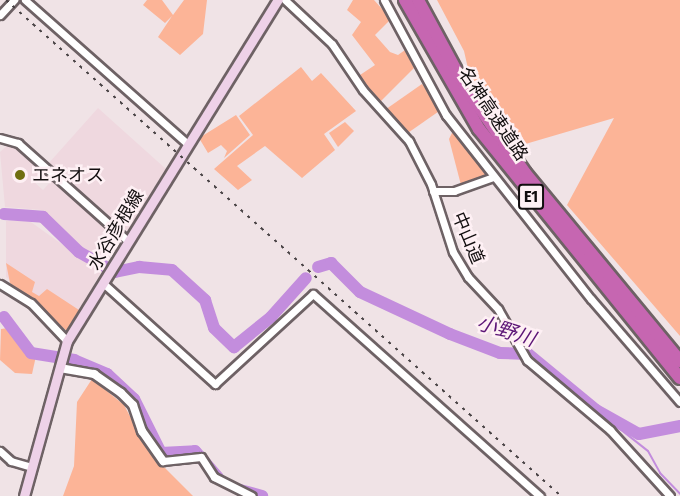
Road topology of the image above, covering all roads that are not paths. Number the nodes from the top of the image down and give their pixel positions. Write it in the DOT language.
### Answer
graph roads {
  1 [pos="14,0"];
  2 [pos="25,0"];
  3 [pos="278,0"];
  4 [pos="285,0"];
  5 [pos="384,0"];
  6 [pos="405,0"];
  7 [pos="418,0"];
  8 [pos="0,15"];
  9 [pos="0,138"];
  10 [pos="188,144"];
  11 [pos="493,177"];
  12 [pos="433,191"];
  13 [pos="128,241"];
  14 [pos="103,283"];
  15 [pos="0,284"];
  16 [pos="67,341"];
  17 [pos="680,361"];
  18 [pos="62,362"];
  19 [pos="680,378"];
  20 [pos="680,402"];
  21 [pos="0,451"];
  22 [pos="163,461"];
  23 [pos="32,467"];
  24 [pos="24,496"];
  25 [pos="252,496"];
  26 [pos="540,496"];
  27 [pos="670,496"];
  1 -- 8 [label="street"];
  2 -- 10 [label="street"];
  3 -- 10 [label="main road, 水谷彦根線"];
  4 -- 12 [label="street, 中山道"];
  5 -- 11 [label="street"];
  6 -- 19 [label="highway, 名神高速道路 / E1"];
  7 -- 17 [label="highway, 名神高速道路 / E1"];
  9 -- 13 [label="street"];
  10 -- 13 [label="main road, 水谷彦根線"];
  11 -- 12 [label="street"];
  11 -- 20 [label="street"];
  12 -- 27 [label="street, 中山道"];
  13 -- 14 [label="main road, 水谷彦根線"];
  14 -- 16 [label="main road, 水谷彦根線"];
  14 -- 26 [label="street"];
  15 -- 16 [label="street"];
  16 -- 18 [label="main road, 水谷彦根線"];
  18 -- 22 [label="street"];
  18 -- 23 [label="main road, 水谷彦根線"];
  21 -- 23 [label="street"];
  22 -- 25 [label="street"];
  23 -- 24 [label="main road, 水谷彦根線"];
}
